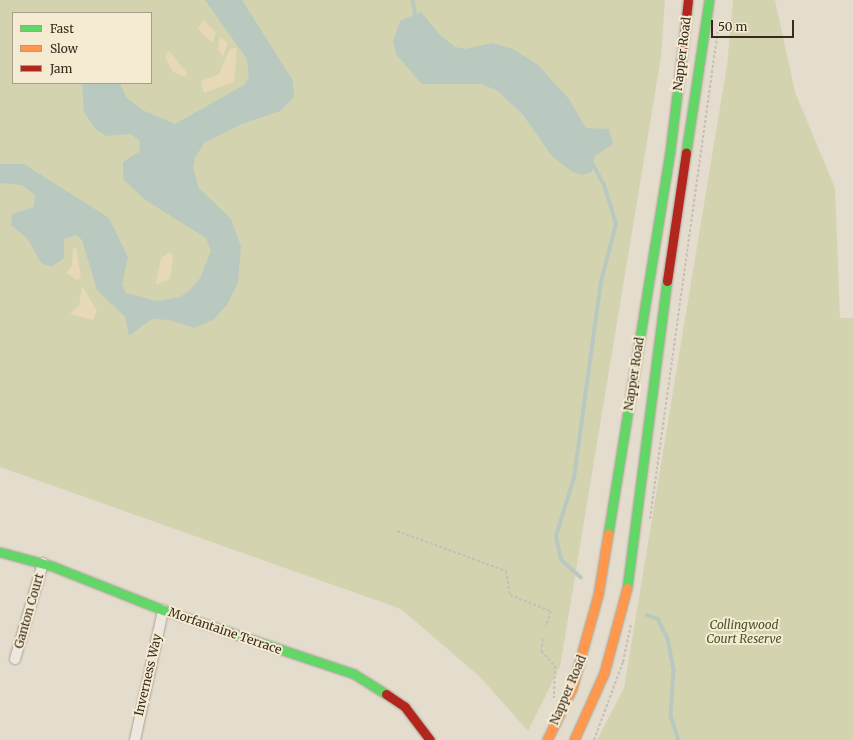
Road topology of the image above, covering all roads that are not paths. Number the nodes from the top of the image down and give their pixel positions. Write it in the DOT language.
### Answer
graph roads {
  1 [pos="688,0"];
  2 [pos="709,0"];
  3 [pos="0,552"];
  4 [pos="43,563"];
  5 [pos="163,610"];
  6 [pos="15,659"];
  7 [pos="135,740"];
  8 [pos="430,740"];
  9 [pos="547,740"];
  10 [pos="574,740"];
  1 -- 9 [label="main road, Napper Road"];
  2 -- 10 [label="main road, Napper Road"];
  3 -- 4 [label="main road, Morfantaine Terrace"];
  4 -- 5 [label="main road, Morfantaine Terrace"];
  4 -- 6 [label="street, Ganton Court"];
  5 -- 7 [label="street, Inverness Way"];
  5 -- 8 [label="main road, Morfantaine Terrace"];
}
